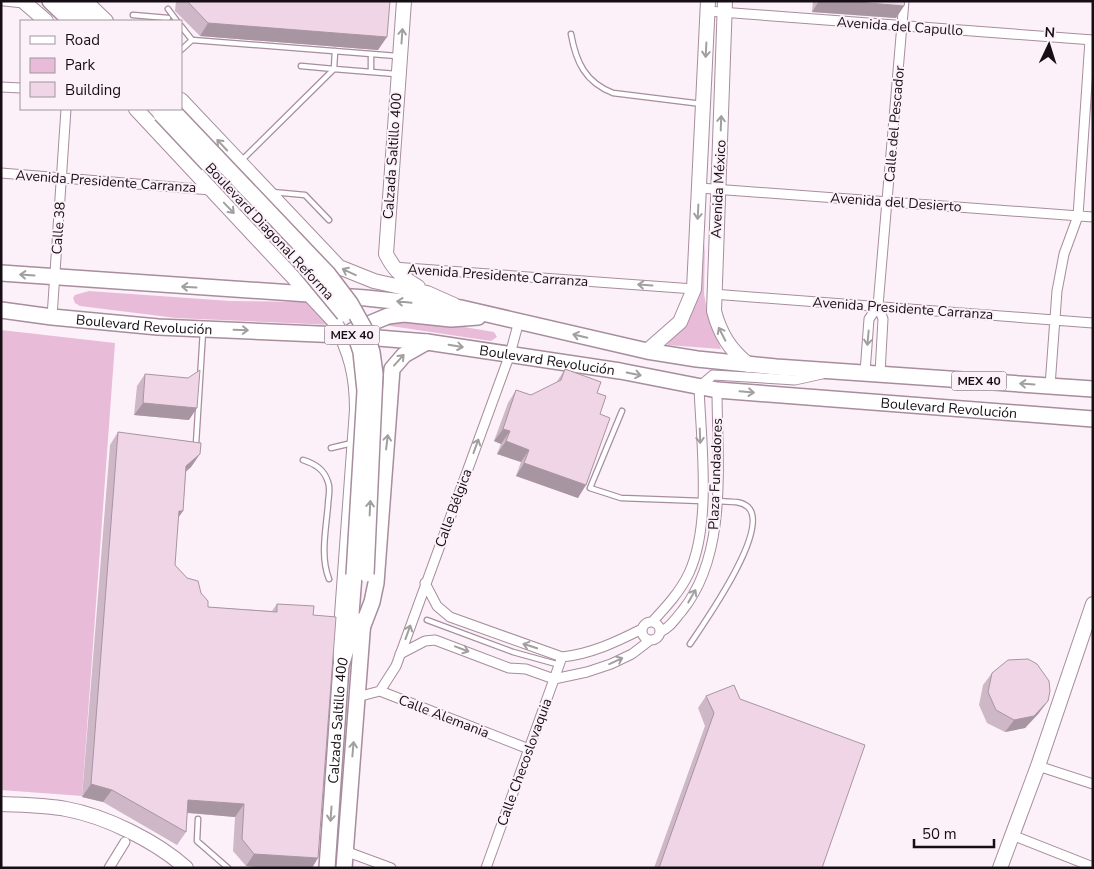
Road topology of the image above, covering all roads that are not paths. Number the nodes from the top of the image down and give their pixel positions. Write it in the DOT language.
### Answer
graph roads {
  1 [pos="4,1"];
  2 [pos="50,1"];
  3 [pos="69,1"];
  4 [pos="85,1"];
  5 [pos="404,1"];
  6 [pos="904,1"];
  7 [pos="24,2"];
  8 [pos="708,6"];
  9 [pos="725,7"];
  10 [pos="168,9"];
  11 [pos="133,15"];
  12 [pos="168,18"];
  13 [pos="45,20"];
  14 [pos="70,20"];
  15 [pos="88,20"];
  16 [pos="105,20"];
  17 [pos="176,20"];
  18 [pos="902,26"];
  19 [pos="182,27"];
  20 [pos="571,34"];
  21 [pos="192,40"];
  22 [pos="1091,40"];
  23 [pos="182,49"];
  24 [pos="335,52"];
  25 [pos="371,54"];
  26 [pos="400,56"];
  27 [pos="301,66"];
  28 [pos="334,69"];
  29 [pos="370,72"];
  30 [pos="399,74"];
  31 [pos="1,87"];
  32 [pos="20,88"];
  33 [pos="182,101"];
  34 [pos="703,104"];
  35 [pos="66,110"];
  36 [pos="137,110"];
  37 [pos="163,111"];
  38 [pos="239,162"];
  39 [pos="1,173"];
  40 [pos="62,178"];
  41 [pos="700,188"];
  42 [pos="718,188"];
  43 [pos="211,190"];
  44 [pos="266,192"];
  45 [pos="888,201"];
  46 [pos="1078,216"];
  47 [pos="1093,217"];
  48 [pos="329,220"];
  49 [pos="314,243"];
  50 [pos="278,258"];
  51 [pos="393,267"];
  52 [pos="1,273"];
  53 [pos="55,277"];
  54 [pos="694,289"];
  55 [pos="427,293"];
  56 [pos="310,294"];
  57 [pos="713,294"];
  58 [pos="878,306"];
  59 [pos="461,308"];
  60 [pos="1,310"];
  61 [pos="489,315"];
  62 [pos="52,318"];
  63 [pos="1055,320"];
  64 [pos="519,322"];
  65 [pos="1093,323"];
  66 [pos="203,329"];
  67 [pos="341,334"];
  68 [pos="428,342"];
  69 [pos="647,352"];
  70 [pos="510,354"];
  71 [pos="749,365"];
  72 [pos="834,370"];
  73 [pos="872,373"];
  74 [pos="357,386"];
  75 [pos="1050,386"];
  76 [pos="699,387"];
  77 [pos="1093,389"];
  78 [pos="717,390"];
  79 [pos="390,392"];
  80 [pos="356,410"];
  81 [pos="622,411"];
  82 [pos="390,416"];
  83 [pos="1093,419"];
  84 [pos="355,442"];
  85 [pos="196,444"];
  86 [pos="331,448"];
  87 [pos="303,460"];
  88 [pos="702,501"];
  89 [pos="716,501"];
  90 [pos="360,574"];
  91 [pos="329,580"];
  92 [pos="425,583"];
  93 [pos="1093,604"];
  94 [pos="427,620"];
  95 [pos="652,622"];
  96 [pos="362,628"];
  97 [pos="642,629"];
  98 [pos="660,632"];
  99 [pos="649,641"];
  100 [pos="690,644"];
  101 [pos="400,654"];
  102 [pos="561,661"];
  103 [pos="341,666"];
  104 [pos="554,678"];
  105 [pos="380,691"];
  106 [pos="357,697"];
  107 [pos="529,749"];
  108 [pos="1038,766"];
  109 [pos="1093,784"];
  110 [pos="1,804"];
  111 [pos="198,819"];
  112 [pos="1012,835"];
  113 [pos="125,842"];
  114 [pos="345,851"];
  115 [pos="1093,867"];
  116 [pos="109,868"];
  117 [pos="186,868"];
  118 [pos="228,868"];
  119 [pos="328,868"];
  120 [pos="344,868"];
  121 [pos="391,868"];
  122 [pos="486,868"];
  123 [pos="1000,868"];
  1 -- 7 [label="street"];
  2 -- 14 [label="main road"];
  3 -- 15 [label="main road"];
  4 -- 16 [label="street"];
  26 -- 5 [label="street, Calzada Saltillo 400, one-way"];
  6 -- 18 [label="street, Calle del Pescador"];
  7 -- 13 [label="street"];
  8 -- 9 [label="street, Avenida del Capullo"];
  8 -- 34 [label="street, Avenida México, one-way"];
  9 -- 18 [label="street, Avenida del Capullo"];
  42 -- 9 [label="street, Avenida México, one-way"];
  10 -- 17 [label="lane"];
  11 -- 12 [label="lane"];
  18 -- 22 [label="street, Avenida del Capullo"];
  18 -- 45 [label="street, Calle del Pescador"];
  19 -- 21 [label="lane"];
  20 -- 34 [label="lane"];
  21 -- 23 [label="lane"];
  21 -- 24 [label="lane"];
  22 -- 46 [label="street"];
  24 -- 25 [label="lane"];
  24 -- 28 [label="lane"];
  25 -- 26 [label="lane"];
  25 -- 29 [label="lane"];
  26 -- 30 [label="street, Calzada Saltillo 400"];
  27 -- 28 [label="lane"];
  28 -- 29 [label="lane"];
  28 -- 38 [label="lane"];
  29 -- 30 [label="lane"];
  30 -- 51 [label="street, Calzada Saltillo 400"];
  31 -- 32 [label="street"];
  38 -- 33 [label="street, one-way"];
  34 -- 41 [label="street, Avenida México"];
  35 -- 40 [label="street, Calle 38"];
  36 -- 43 [label="street"];
  37 -- 90 [label="main road, Boulevard Diagonal Reforma, bridge"];
  38 -- 44 [label="street"];
  39 -- 40 [label="street, Avenida Presidente Carranza"];
  40 -- 43 [label="street, Avenida Presidente Carranza"];
  40 -- 53 [label="street, Calle 38"];
  41 -- 42 [label="street, Avenida del Desierto"];
  41 -- 54 [label="street, Avenida México, one-way"];
  42 -- 45 [label="street, Avenida del Desierto"];
  42 -- 57 [label="street, Avenida México"];
  43 -- 50 [label="street, one-way"];
  44 -- 48 [label="lane"];
  44 -- 49 [label="street"];
  45 -- 46 [label="street, Avenida del Desierto"];
  45 -- 58 [label="street, Calle del Pescador"];
  46 -- 47 [label="street, Avenida del Desierto"];
  46 -- 63 [label="street"];
  49 -- 50 [label="street"];
  55 -- 49 [label="street, one-way"];
  50 -- 56 [label="street"];
  54 -- 51 [label="street, Avenida Presidente Carranza, one-way"];
  51 -- 55 [label="street"];
  53 -- 52 [label="main road, MEX 40, one-way"];
  56 -- 53 [label="main road, MEX 40, one-way"];
  53 -- 62 [label="street, Calle 38"];
  54 -- 69 [label="street, Avenida México"];
  55 -- 59 [label="street"];
  59 -- 56 [label="main road, MEX 40, one-way"];
  56 -- 67 [label="street"];
  57 -- 58 [label="street, Avenida Presidente Carranza"];
  71 -- 57 [label="street, Avenida México, one-way"];
  58 -- 63 [label="street, Avenida Presidente Carranza"];
  58 -- 73 [label="street"];
  58 -- 73 [label="street, one-way"];
  59 -- 61 [label="main road, MEX 40"];
  60 -- 62 [label="main road, Boulevard Revolución / MEX 40"];
  61 -- 64 [label="main road, MEX 40"];
  61 -- 67 [label="main road"];
  62 -- 66 [label="main road, Boulevard Revolución / MEX 40"];
  63 -- 65 [label="street, Avenida Presidente Carranza"];
  63 -- 75 [label="street"];
  69 -- 64 [label="main road, MEX 40, one-way"];
  64 -- 70 [label="street, Calle Bélgica"];
  66 -- 67 [label="main road, Boulevard Revolución / MEX 40, one-way"];
  66 -- 85 [label="lane"];
  67 -- 68 [label="main road, Boulevard Revolución / MEX 40"];
  67 -- 74 [label="street"];
  68 -- 70 [label="main road, Boulevard Revolución / MEX 40, one-way"];
  79 -- 68 [label="main road, one-way"];
  69 -- 71 [label="main road, MEX 40"];
  70 -- 76 [label="main road, Boulevard Revolución / MEX 40, one-way"];
  92 -- 70 [label="street, Calle Bélgica, one-way"];
  71 -- 72 [label="main road, MEX 40"];
  72 -- 73 [label="main road, MEX 40"];
  72 -- 76 [label="street"];
  75 -- 73 [label="main road, MEX 40, one-way"];
  74 -- 79 [label="main road"];
  74 -- 80 [label="street"];
  75 -- 77 [label="main road, MEX 40"];
  76 -- 78 [label="main road, Boulevard Revolución / MEX 40"];
  76 -- 88 [label="street, Plaza Fundadores, one-way"];
  78 -- 83 [label="main road, Boulevard Revolución / MEX 40, one-way"];
  78 -- 89 [label="street, Plaza Fundadores"];
  79 -- 82 [label="main road"];
  80 -- 82 [label="main road"];
  80 -- 84 [label="street"];
  81 -- 88 [label="lane"];
  96 -- 82 [label="main road, one-way"];
  84 -- 86 [label="lane"];
  84 -- 103 [label="street"];
  87 -- 91 [label="lane"];
  88 -- 89 [label="street"];
  88 -- 95 [label="street, Plaza Fundadores"];
  98 -- 89 [label="street, Plaza Fundadores, one-way"];
  89 -- 100 [label="lane"];
  90 -- 96 [label="main road, Calzada Saltillo 400"];
  90 -- 103 [label="main road, Calzada Saltillo 400"];
  101 -- 92 [label="street, Calle Bélgica, one-way"];
  102 -- 92 [label="street, one-way"];
  93 -- 108 [label="street"];
  94 -- 102 [label="lane"];
  95 -- 97 [label="street"];
  95 -- 98 [label="street"];
  96 -- 106 [label="main road, Calzada Saltillo 400"];
  97 -- 99 [label="street"];
  97 -- 102 [label="street"];
  98 -- 99 [label="street"];
  104 -- 99 [label="street, one-way"];
  101 -- 104 [label="street, one-way"];
  101 -- 105 [label="street, Calle Bélgica"];
  102 -- 104 [label="street, Calle Checoslovaquia"];
  103 -- 119 [label="main road, Calzada Saltillo 400, one-way"];
  104 -- 107 [label="street, Calle Checoslovaquia"];
  105 -- 106 [label="street"];
  105 -- 107 [label="street, Calle Alemania"];
  114 -- 106 [label="main road, Calzada Saltillo 400, one-way"];
  107 -- 122 [label="street, Calle Checoslovaquia"];
  108 -- 109 [label="street"];
  108 -- 112 [label="street"];
  110 -- 117 [label="street"];
  111 -- 118 [label="lane"];
  112 -- 115 [label="street"];
  112 -- 123 [label="street"];
  113 -- 116 [label="street"];
  114 -- 120 [label="main road, Calzada Saltillo 400"];
  114 -- 121 [label="street"];
}
